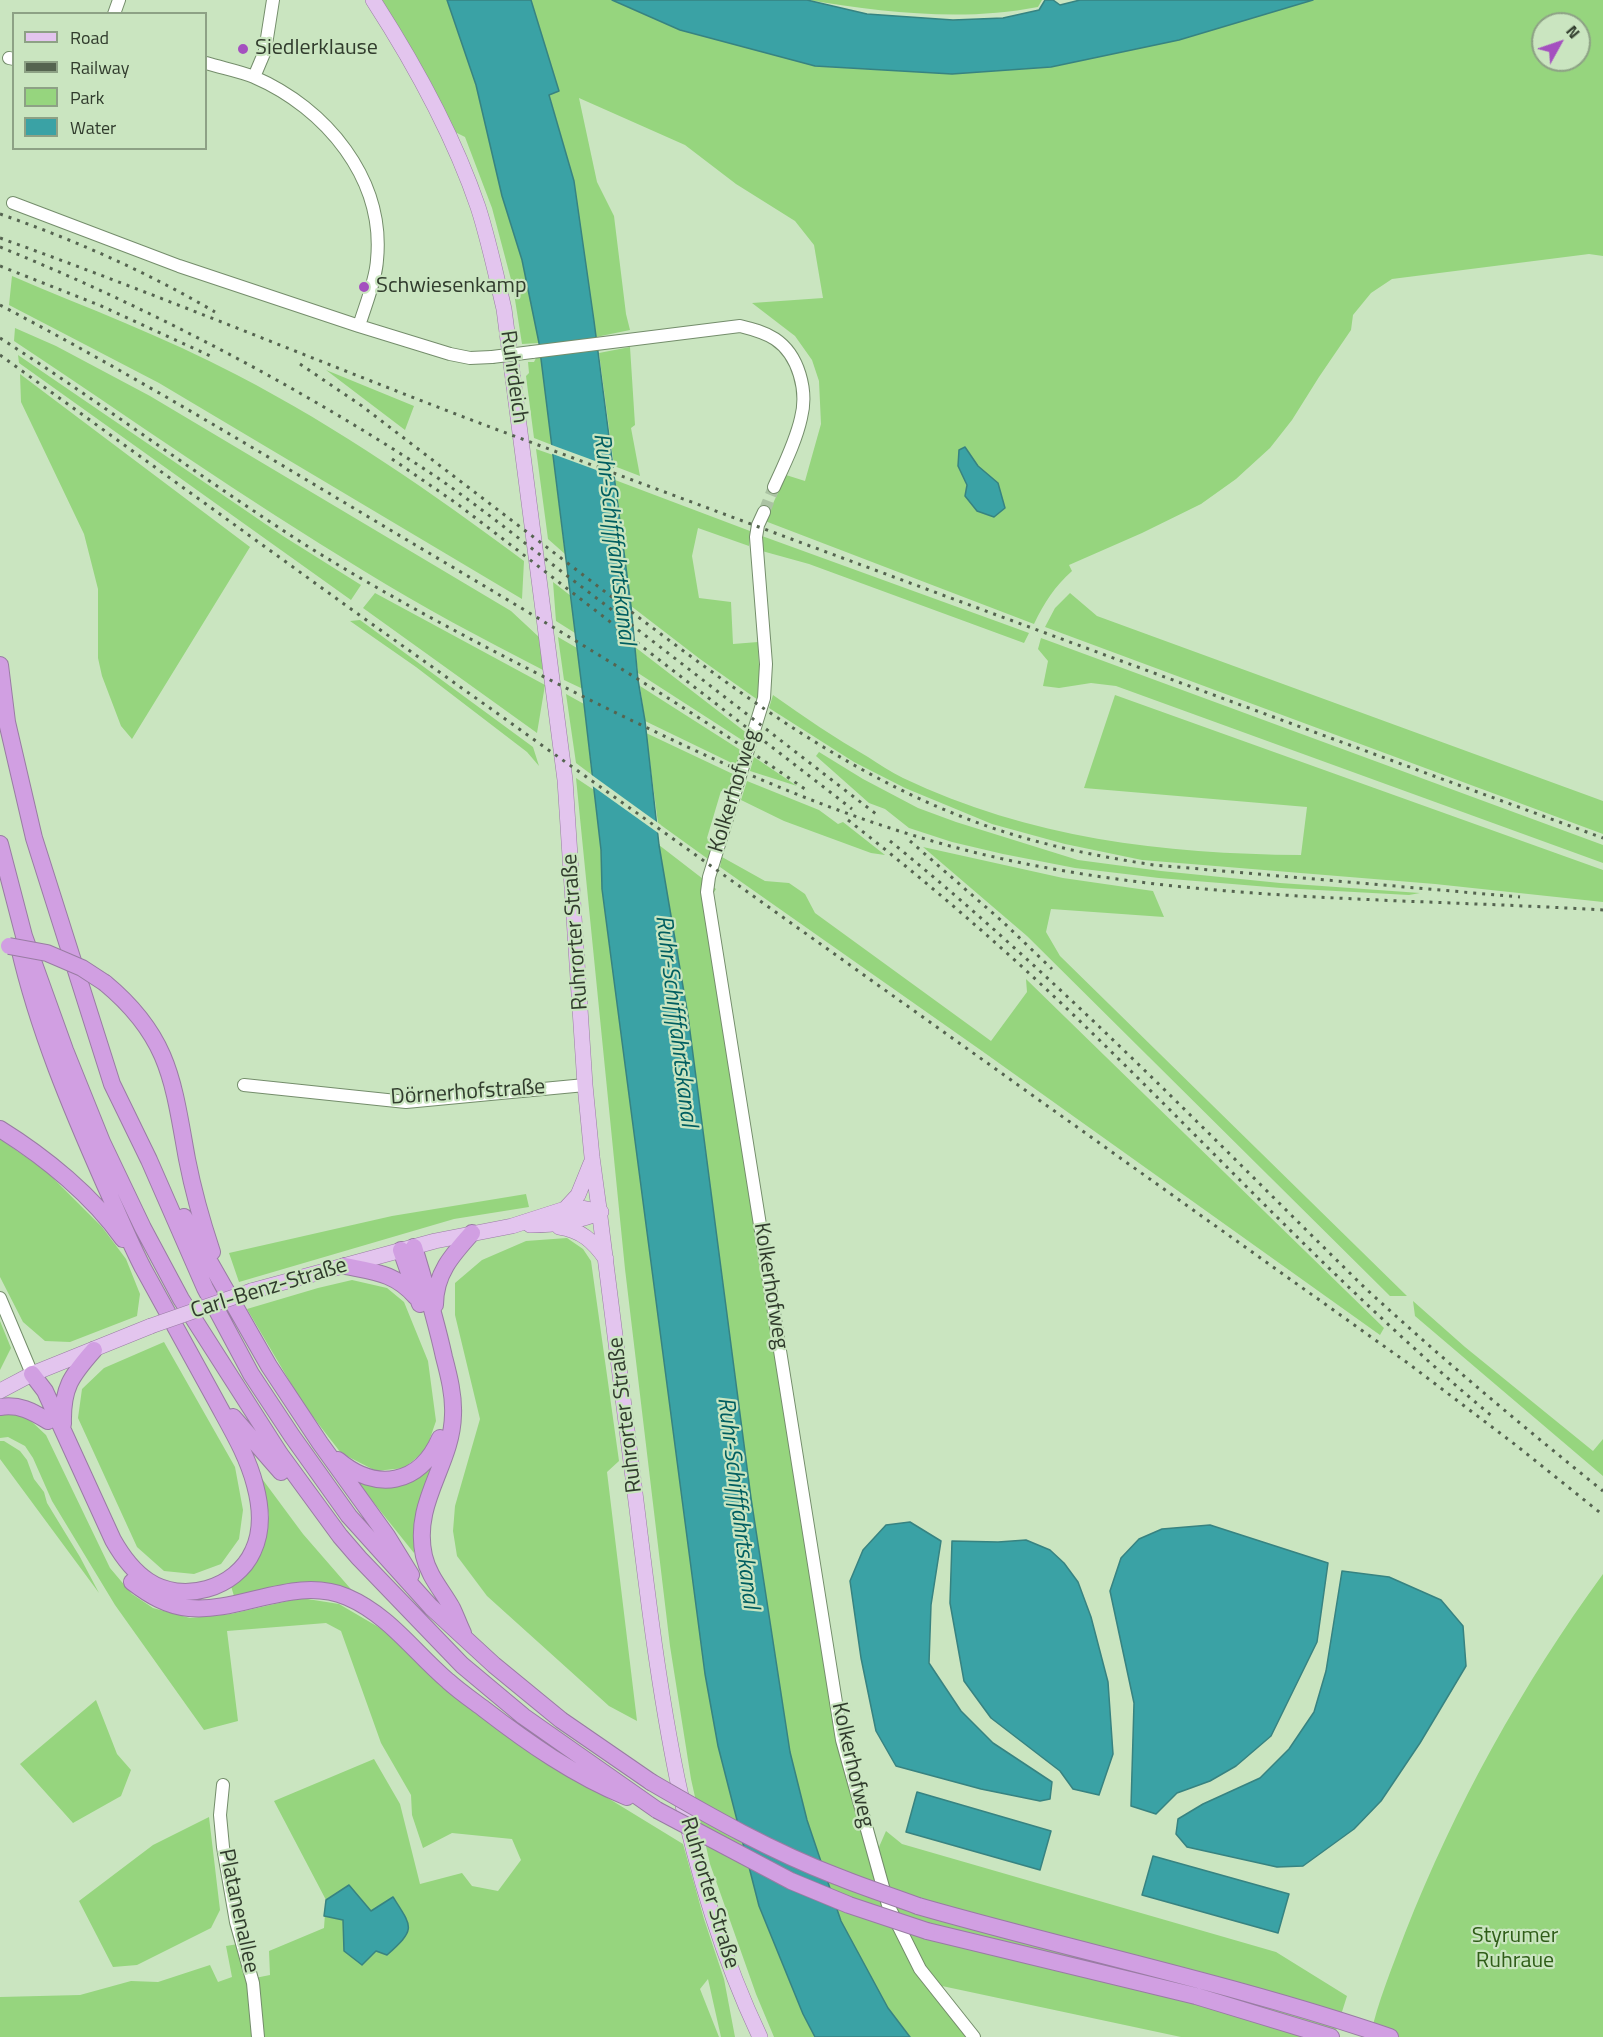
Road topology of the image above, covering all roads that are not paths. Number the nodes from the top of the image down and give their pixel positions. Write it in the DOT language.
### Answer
graph roads {
  1 [pos="273,0"];
  2 [pos="373,0"];
  3 [pos="207,63"];
  4 [pos="254,77"];
  5 [pos="14,204"];
  6 [pos="359,326"];
  7 [pos="776,482"];
  8 [pos="764,512"];
  9 [pos="0,665"];
  10 [pos="565,780"];
  11 [pos="0,844"];
  12 [pos="0,854"];
  13 [pos="3,946"];
  14 [pos="244,1085"];
  15 [pos="585,1085"];
  16 [pos="0,1129"];
  17 [pos="592,1157"];
  18 [pos="149,1160"];
  19 [pos="565,1209"];
  20 [pos="601,1212"];
  21 [pos="550,1225"];
  22 [pos="512,1226"];
  23 [pos="472,1233"];
  24 [pos="408,1248"];
  25 [pos="606,1259"];
  26 [pos="141,1265"];
  27 [pos="345,1266"];
  28 [pos="224,1287"];
  29 [pos="0,1298"];
  30 [pos="419,1300"];
  31 [pos="435,1314"];
  32 [pos="94,1350"];
  33 [pos="32,1374"];
  34 [pos="202,1376"];
  35 [pos="0,1391"];
  36 [pos="0,1407"];
  37 [pos="48,1421"];
  38 [pos="64,1431"];
  39 [pos="320,1443"];
  40 [pos="340,1536"];
  41 [pos="431,1607"];
  42 [pos="466,1640"];
  43 [pos="223,1785"];
  44 [pos="657,1810"];
  45 [pos="258,2037"];
  46 [pos="760,2037"];
  47 [pos="974,2037"];
  48 [pos="1331,2037"];
  49 [pos="1390,2037"];
  1 -- 4 [label="street"];
  2 -- 10 [label="main road, Ruhrdeich"];
  3 -- 4 [label="street"];
  4 -- 6 [label="street"];
  5 -- 6 [label="street"];
  6 -- 7 [label="street, bridge"];
  8 -- 47 [label="street, Kolkerhofweg"];
  9 -- 18 [label="highway"];
  10 -- 15 [label="main road, Ruhrorter Straße"];
  11 -- 40 [label="highway"];
  12 -- 26 [label="highway"];
  13 -- 28 [label="highway, bridge"];
  14 -- 15 [label="street, Dörnerhofstraße"];
  15 -- 17 [label="main road, Ruhrorter Straße"];
  16 -- 26 [label="highway"];
  17 -- 19 [label="main road"];
  17 -- 20 [label="main road, Ruhrorter Straße"];
  18 -- 28 [label="highway"];
  18 -- 41 [label="highway"];
  19 -- 20 [label="main road, Carl-Benz-Straße"];
  19 -- 22 [label="main road, Carl-Benz-Straße"];
  20 -- 21 [label="main road, Carl-Benz-Straße"];
  20 -- 25 [label="main road, Ruhrorter Straße"];
  21 -- 22 [label="main road, Carl-Benz-Straße"];
  21 -- 25 [label="main road"];
  22 -- 23 [label="main road, Carl-Benz-Straße"];
  23 -- 24 [label="main road, Carl-Benz-Straße"];
  23 -- 31 [label="highway"];
  24 -- 27 [label="main road, Carl-Benz-Straße"];
  24 -- 30 [label="highway"];
  24 -- 31 [label="highway"];
  25 -- 46 [label="main road, Ruhrorter Straße"];
  26 -- 34 [label="highway"];
  27 -- 30 [label="highway"];
  27 -- 32 [label="main road, Carl-Benz-Straße, bridge"];
  28 -- 39 [label="highway"];
  29 -- 33 [label="street"];
  30 -- 39 [label="highway"];
  31 -- 42 [label="highway"];
  32 -- 33 [label="main road, Carl-Benz-Straße"];
  32 -- 38 [label="highway"];
  33 -- 35 [label="main road, Carl-Benz-Straße"];
  33 -- 37 [label="highway"];
  33 -- 38 [label="highway"];
  34 -- 38 [label="highway"];
  34 -- 40 [label="highway"];
  36 -- 37 [label="highway"];
  37 -- 44 [label="highway"];
  39 -- 41 [label="highway"];
  40 -- 44 [label="highway"];
  41 -- 42 [label="highway"];
  42 -- 49 [label="highway, bridge"];
  43 -- 45 [label="street, Platanenallee"];
  44 -- 48 [label="highway, bridge"];
}
